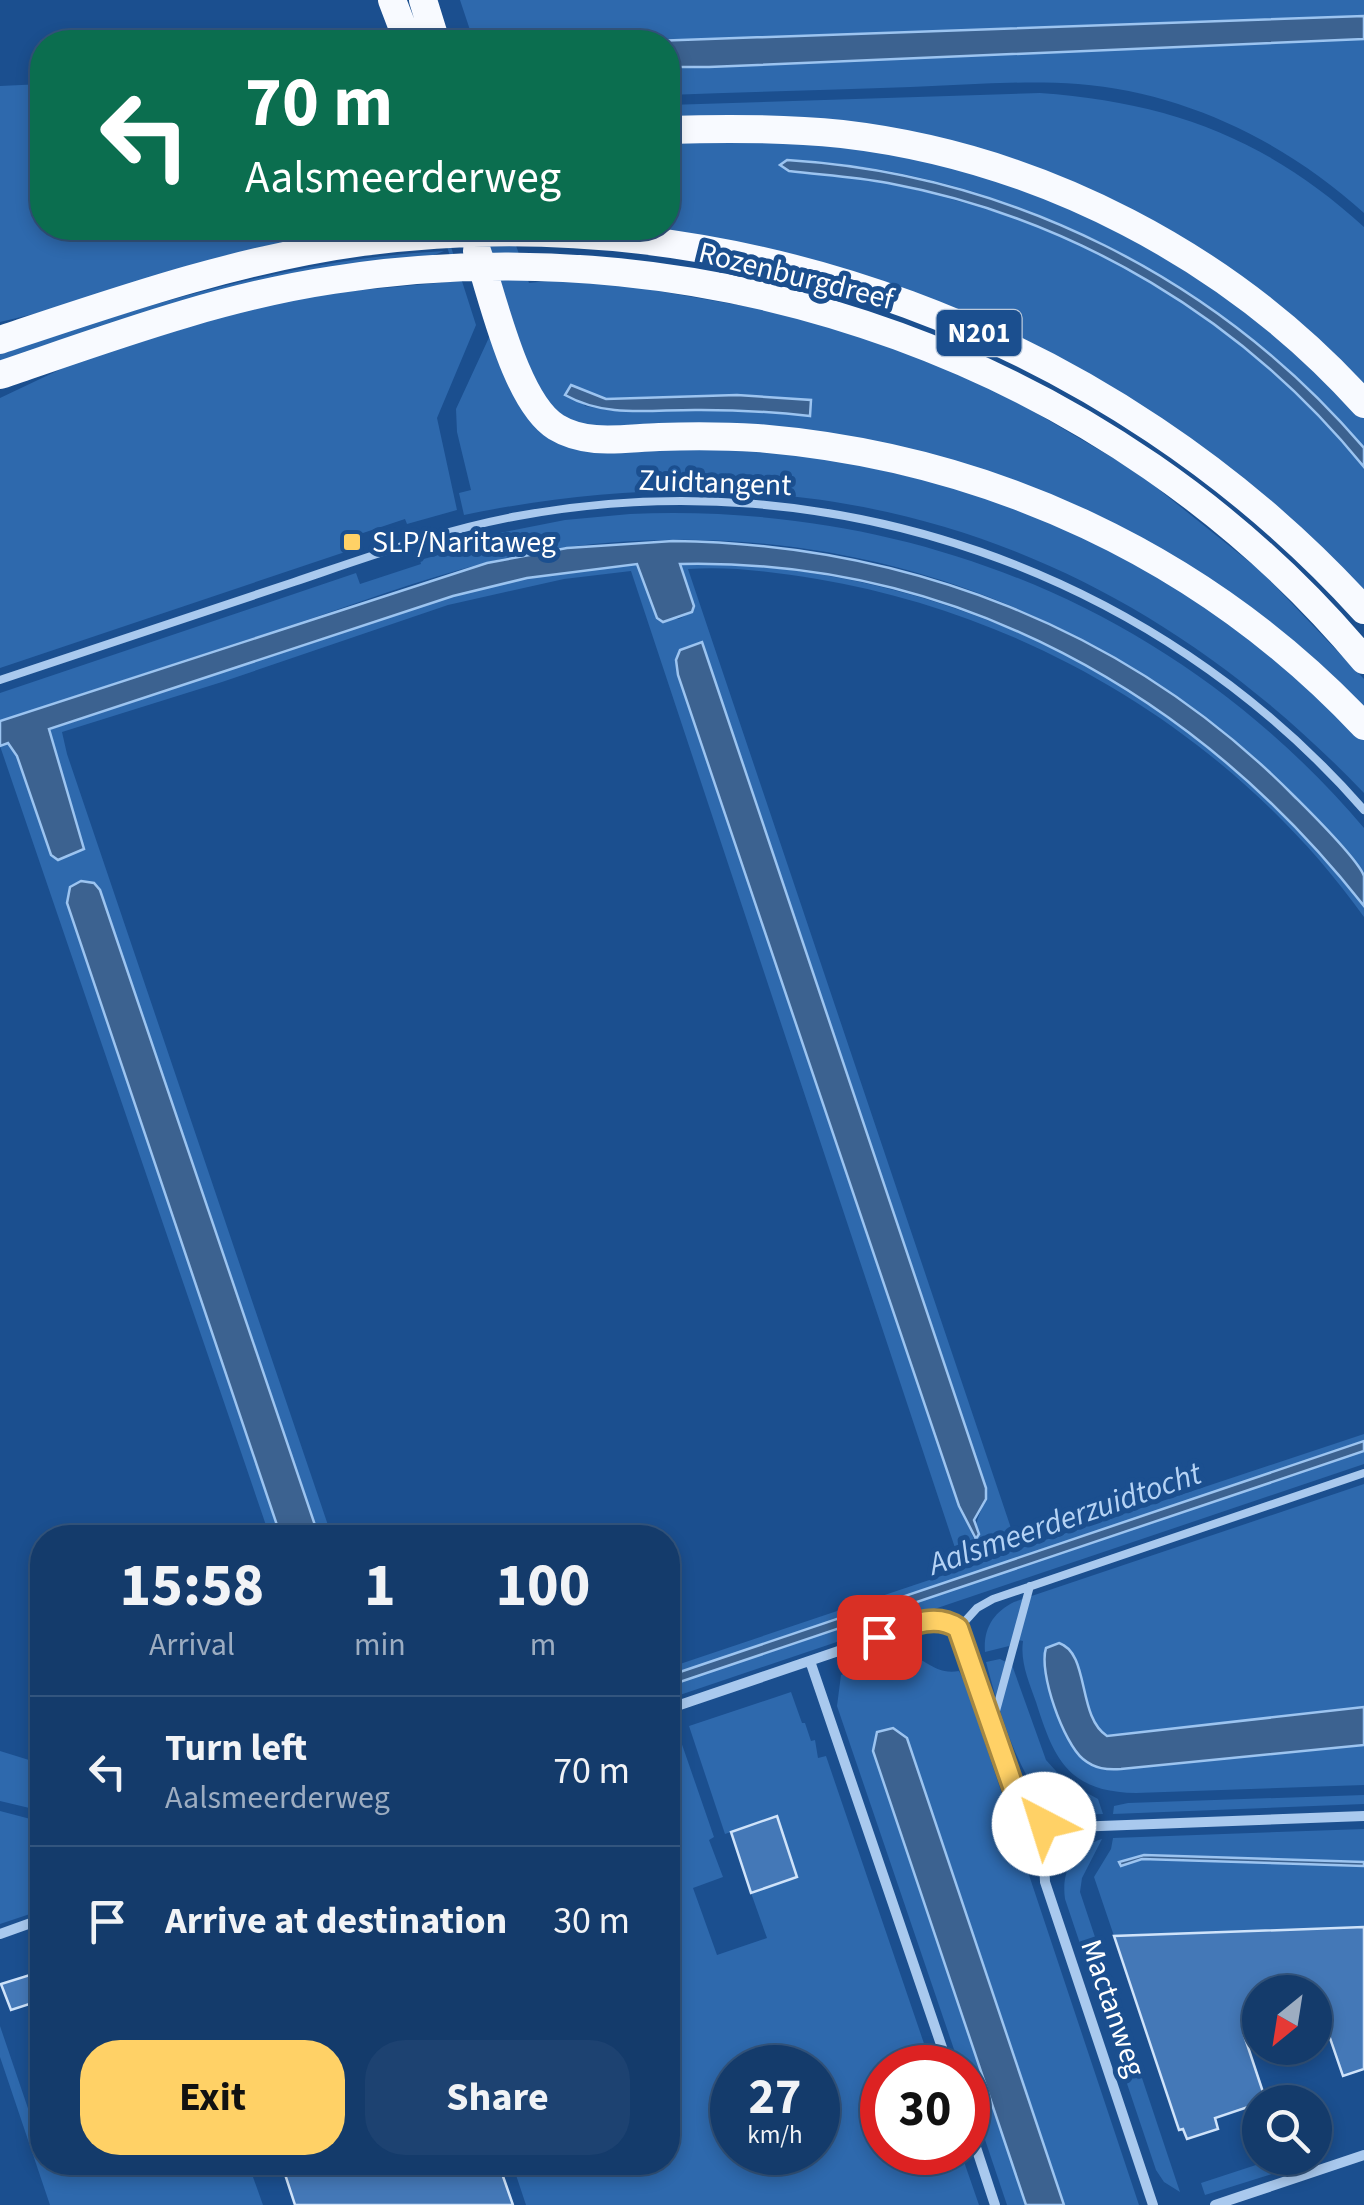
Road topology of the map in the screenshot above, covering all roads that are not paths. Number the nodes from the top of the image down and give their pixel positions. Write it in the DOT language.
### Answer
graph roads {
  1 [pos="392,0"];
  2 [pos="422,0"];
  3 [pos="403,30"];
  4 [pos="432,30"];
  5 [pos="680,130"];
  6 [pos="383,240"];
  7 [pos="461,240"];
  8 [pos="612,240"];
  9 [pos="0,340"];
  10 [pos="0,374"];
  11 [pos="1364,404"];
  12 [pos="1364,610"];
  13 [pos="1364,660"];
  14 [pos="0,680"];
  15 [pos="1364,726"];
  16 [pos="1364,810"];
  17 [pos="1364,1474"];
  18 [pos="1030,1586"];
  19 [pos="958,1628"];
  20 [pos="810,1661"];
  21 [pos="680,1705"];
  22 [pos="992,1725"];
  23 [pos="1364,1816"];
  24 [pos="1054,1826"];
  25 [pos="30,1923"];
  26 [pos="0,1934"];
  27 [pos="940,2045"];
  28 [pos="1364,2155"];
  29 [pos="985,2175"];
  30 [pos="995,2205"];
  31 [pos="1153,2205"];
  32 [pos="1215,2205"];
  1 -- 3 [label="highway"];
  2 -- 4 [label="highway"];
  5 -- 11 [label="highway"];
  6 -- 9 [label="highway, Rozenburgdreef / N201"];
  7 -- 15 [label="highway"];
  8 -- 12 [label="highway, Rozenburgdreef / N201"];
  10 -- 13 [label="highway, Rozenburgdreef / N201"];
  14 -- 16 [label="lane, Zuidtangent"];
  17 -- 18 [label="lane"];
  18 -- 19 [label="lane"];
  18 -- 22 [label="lane"];
  19 -- 20 [label="street"];
  19 -- 22 [label="street"];
  20 -- 21 [label="street"];
  20 -- 27 [label="street"];
  22 -- 24 [label="street"];
  23 -- 24 [label="street"];
  24 -- 31 [label="street, Mactanweg"];
  25 -- 26 [label="street"];
  28 -- 32 [label="street"];
  29 -- 30 [label="street"];
}
